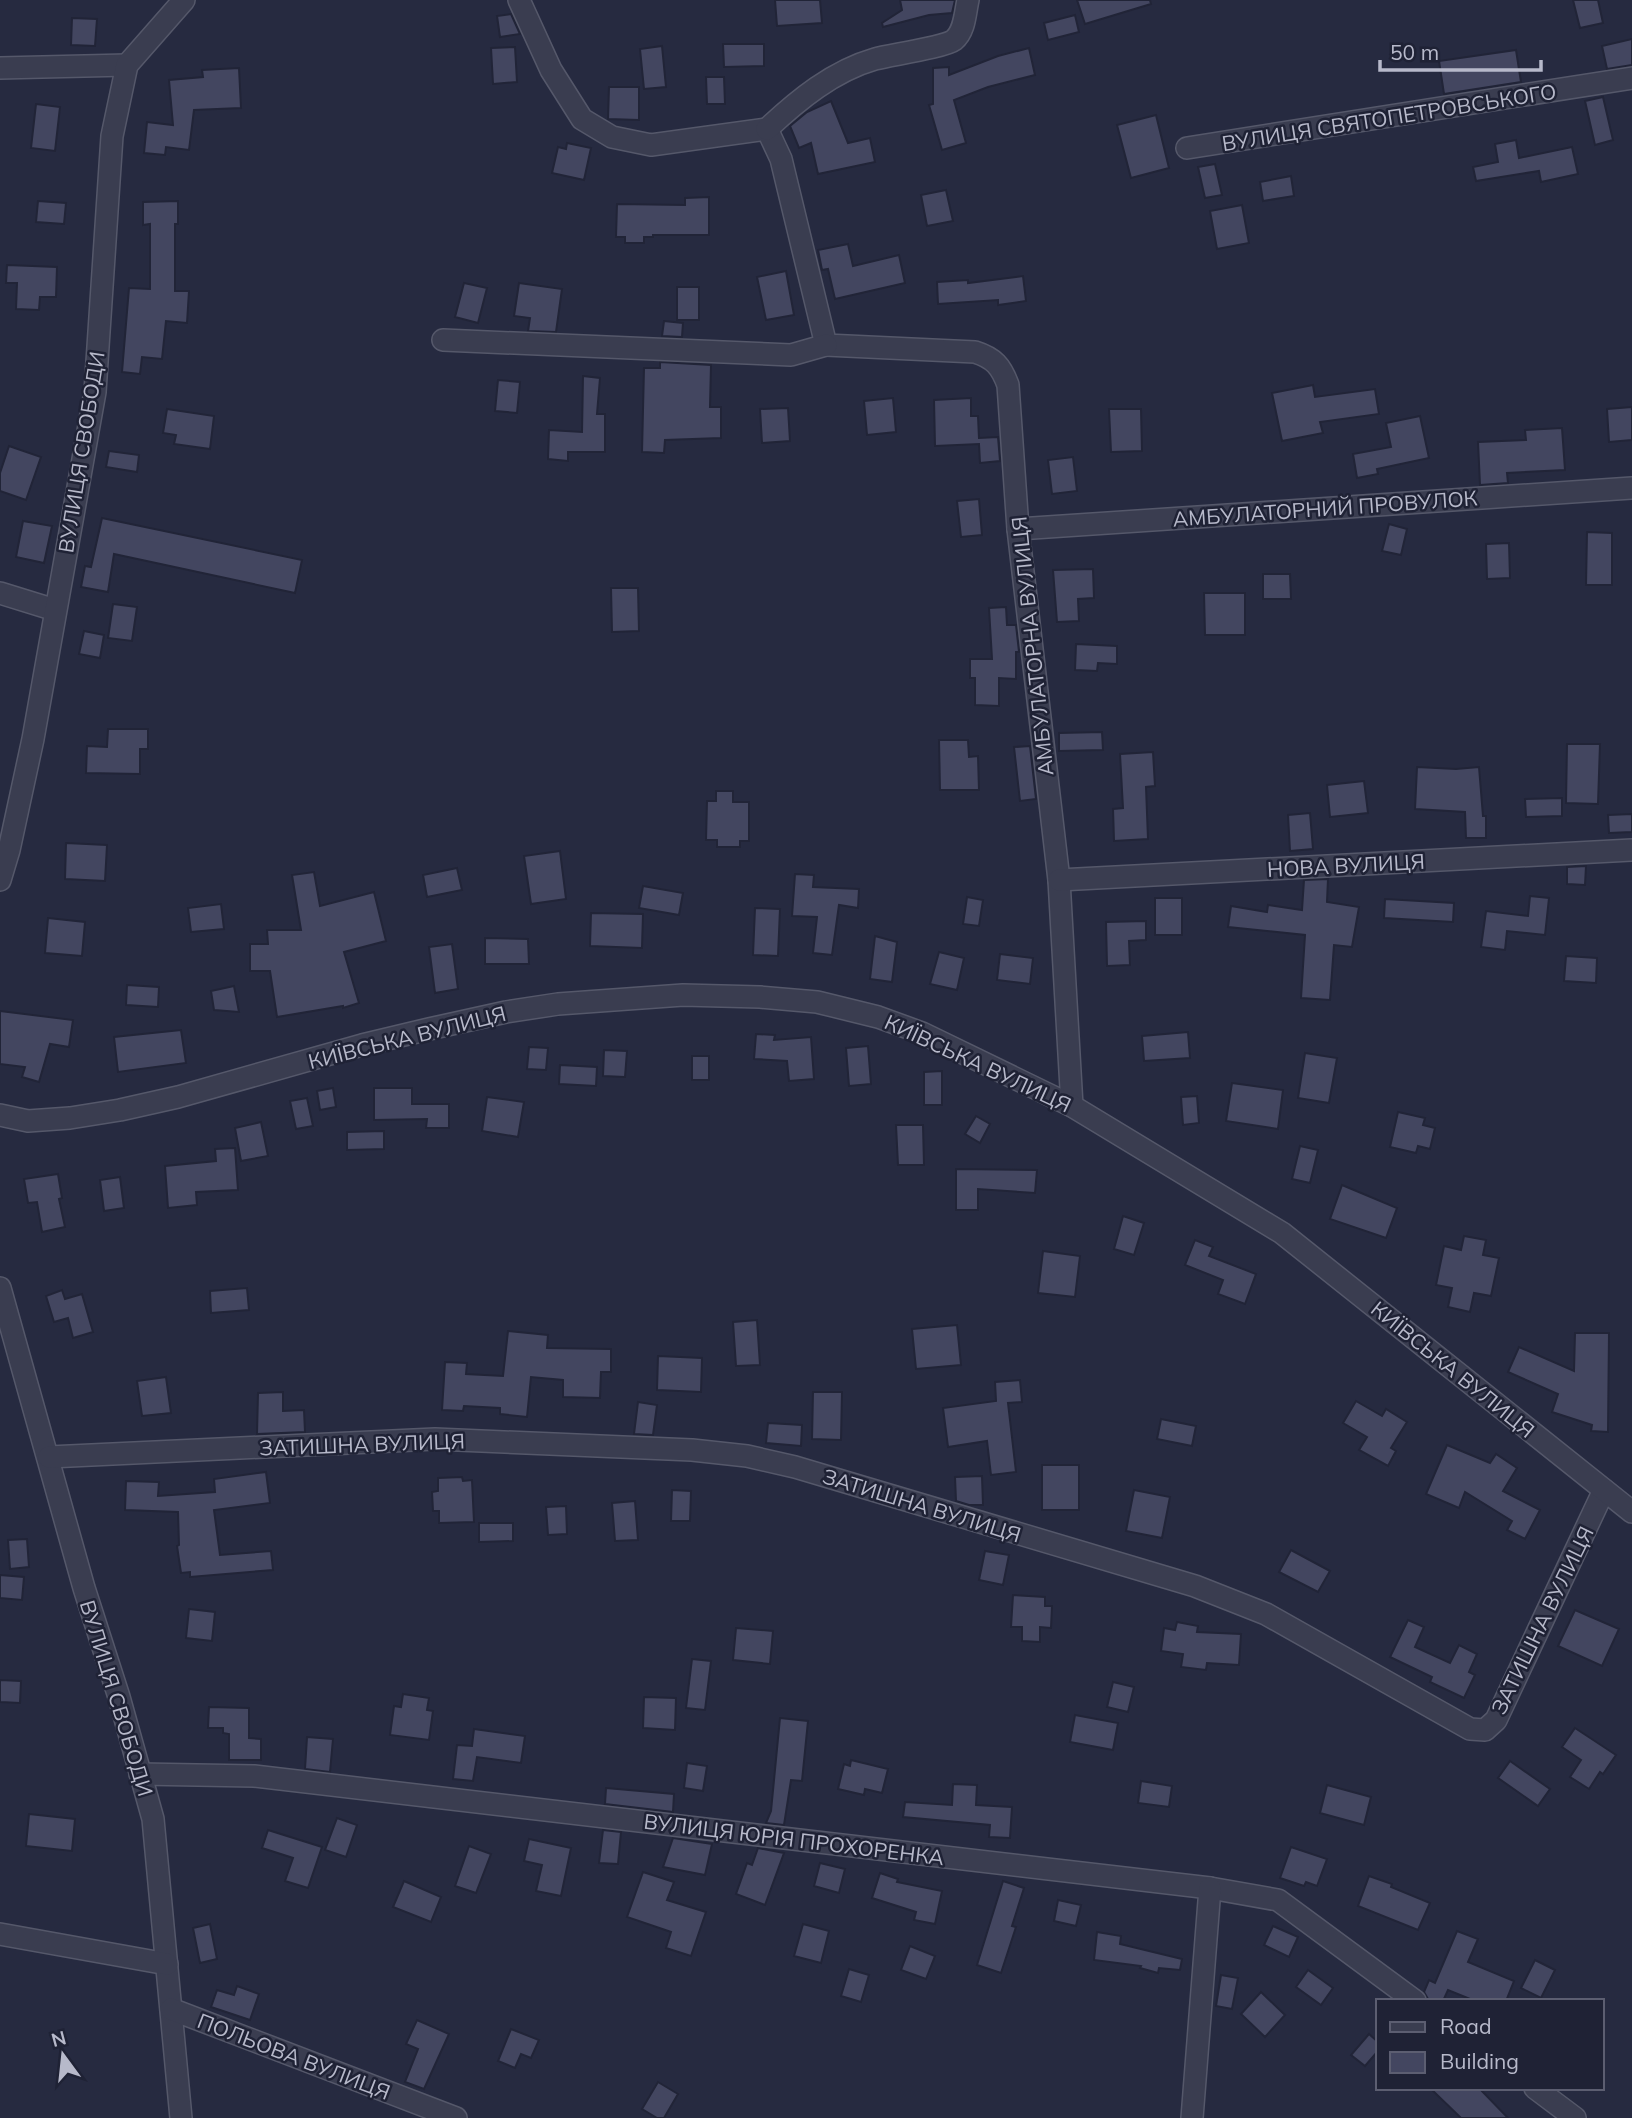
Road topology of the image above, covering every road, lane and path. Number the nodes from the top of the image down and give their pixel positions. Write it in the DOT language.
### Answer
graph roads {
  1 [pos="184,0"];
  2 [pos="519,0"];
  3 [pos="968,0"];
  4 [pos="127,65"];
  5 [pos="0,68"];
  6 [pos="1632,78"];
  7 [pos="767,129"];
  8 [pos="1188,148"];
  9 [pos="443,340"];
  10 [pos="826,345"];
  11 [pos="1632,488"];
  12 [pos="1018,528"];
  13 [pos="0,593"];
  14 [pos="55,610"];
  15 [pos="1632,850"];
  16 [pos="0,880"];
  17 [pos="1059,880"];
  18 [pos="1072,1106"];
  19 [pos="0,1115"];
  20 [pos="0,1288"];
  21 [pos="49,1457"];
  22 [pos="1604,1490"];
  23 [pos="1632,1512"];
  24 [pos="140,1774"];
  25 [pos="1210,1888"];
  26 [pos="0,1934"];
  27 [pos="167,1964"];
  28 [pos="1412,1999"];
  29 [pos="171,2009"];
  30 [pos="1538,2090"];
  31 [pos="181,2118"];
  32 [pos="456,2118"];
  33 [pos="1192,2118"];
  34 [pos="1576,2118"];
  1 -- 4 [label="street, ВУЛИЦЯ СВОБОДИ"];
  2 -- 7 [label="street"];
  3 -- 7 [label="street"];
  4 -- 5 [label="street"];
  4 -- 14 [label="street, ВУЛИЦЯ СВОБОДИ"];
  6 -- 8 [label="street, ВУЛИЦЯ СВЯТОПЕТРОВСЬКОГО"];
  7 -- 10 [label="street"];
  9 -- 10 [label="street, АМБУЛАТОРНА ВУЛИЦЯ"];
  10 -- 12 [label="street, АМБУЛАТОРНА ВУЛИЦЯ"];
  11 -- 12 [label="street, АМБУЛАТОРНИЙ ПРОВУЛОК"];
  12 -- 17 [label="street, АМБУЛАТОРНА ВУЛИЦЯ"];
  13 -- 14 [label="street"];
  14 -- 16 [label="street, ВУЛИЦЯ СВОБОДИ"];
  15 -- 17 [label="street, НОВА ВУЛИЦЯ"];
  17 -- 18 [label="street, АМБУЛАТОРНА ВУЛИЦЯ"];
  18 -- 19 [label="street, КИЇВСЬКА ВУЛИЦЯ"];
  18 -- 22 [label="street, КИЇВСЬКА ВУЛИЦЯ"];
  20 -- 21 [label="street, ВУЛИЦЯ СВОБОДИ"];
  21 -- 22 [label="street, ЗАТИШНА ВУЛИЦЯ"];
  21 -- 24 [label="street, ВУЛИЦЯ СВОБОДИ"];
  22 -- 23 [label="street, КИЇВСЬКА ВУЛИЦЯ"];
  24 -- 25 [label="street, ВУЛИЦЯ ЮРІЯ ПРОХОРЕНКА"];
  24 -- 27 [label="street, ВУЛИЦЯ СВОБОДИ"];
  25 -- 28 [label="street, ВУЛИЦЯ ЮРІЯ ПРОХОРЕНКА"];
  25 -- 33 [label="street"];
  26 -- 27 [label="street"];
  27 -- 29 [label="street, ВУЛИЦЯ СВОБОДИ"];
  29 -- 31 [label="street, ВУЛИЦЯ СВОБОДИ"];
  29 -- 32 [label="street, ПОЛЬОВА ВУЛИЦЯ"];
  30 -- 34 [label="street"];
}
